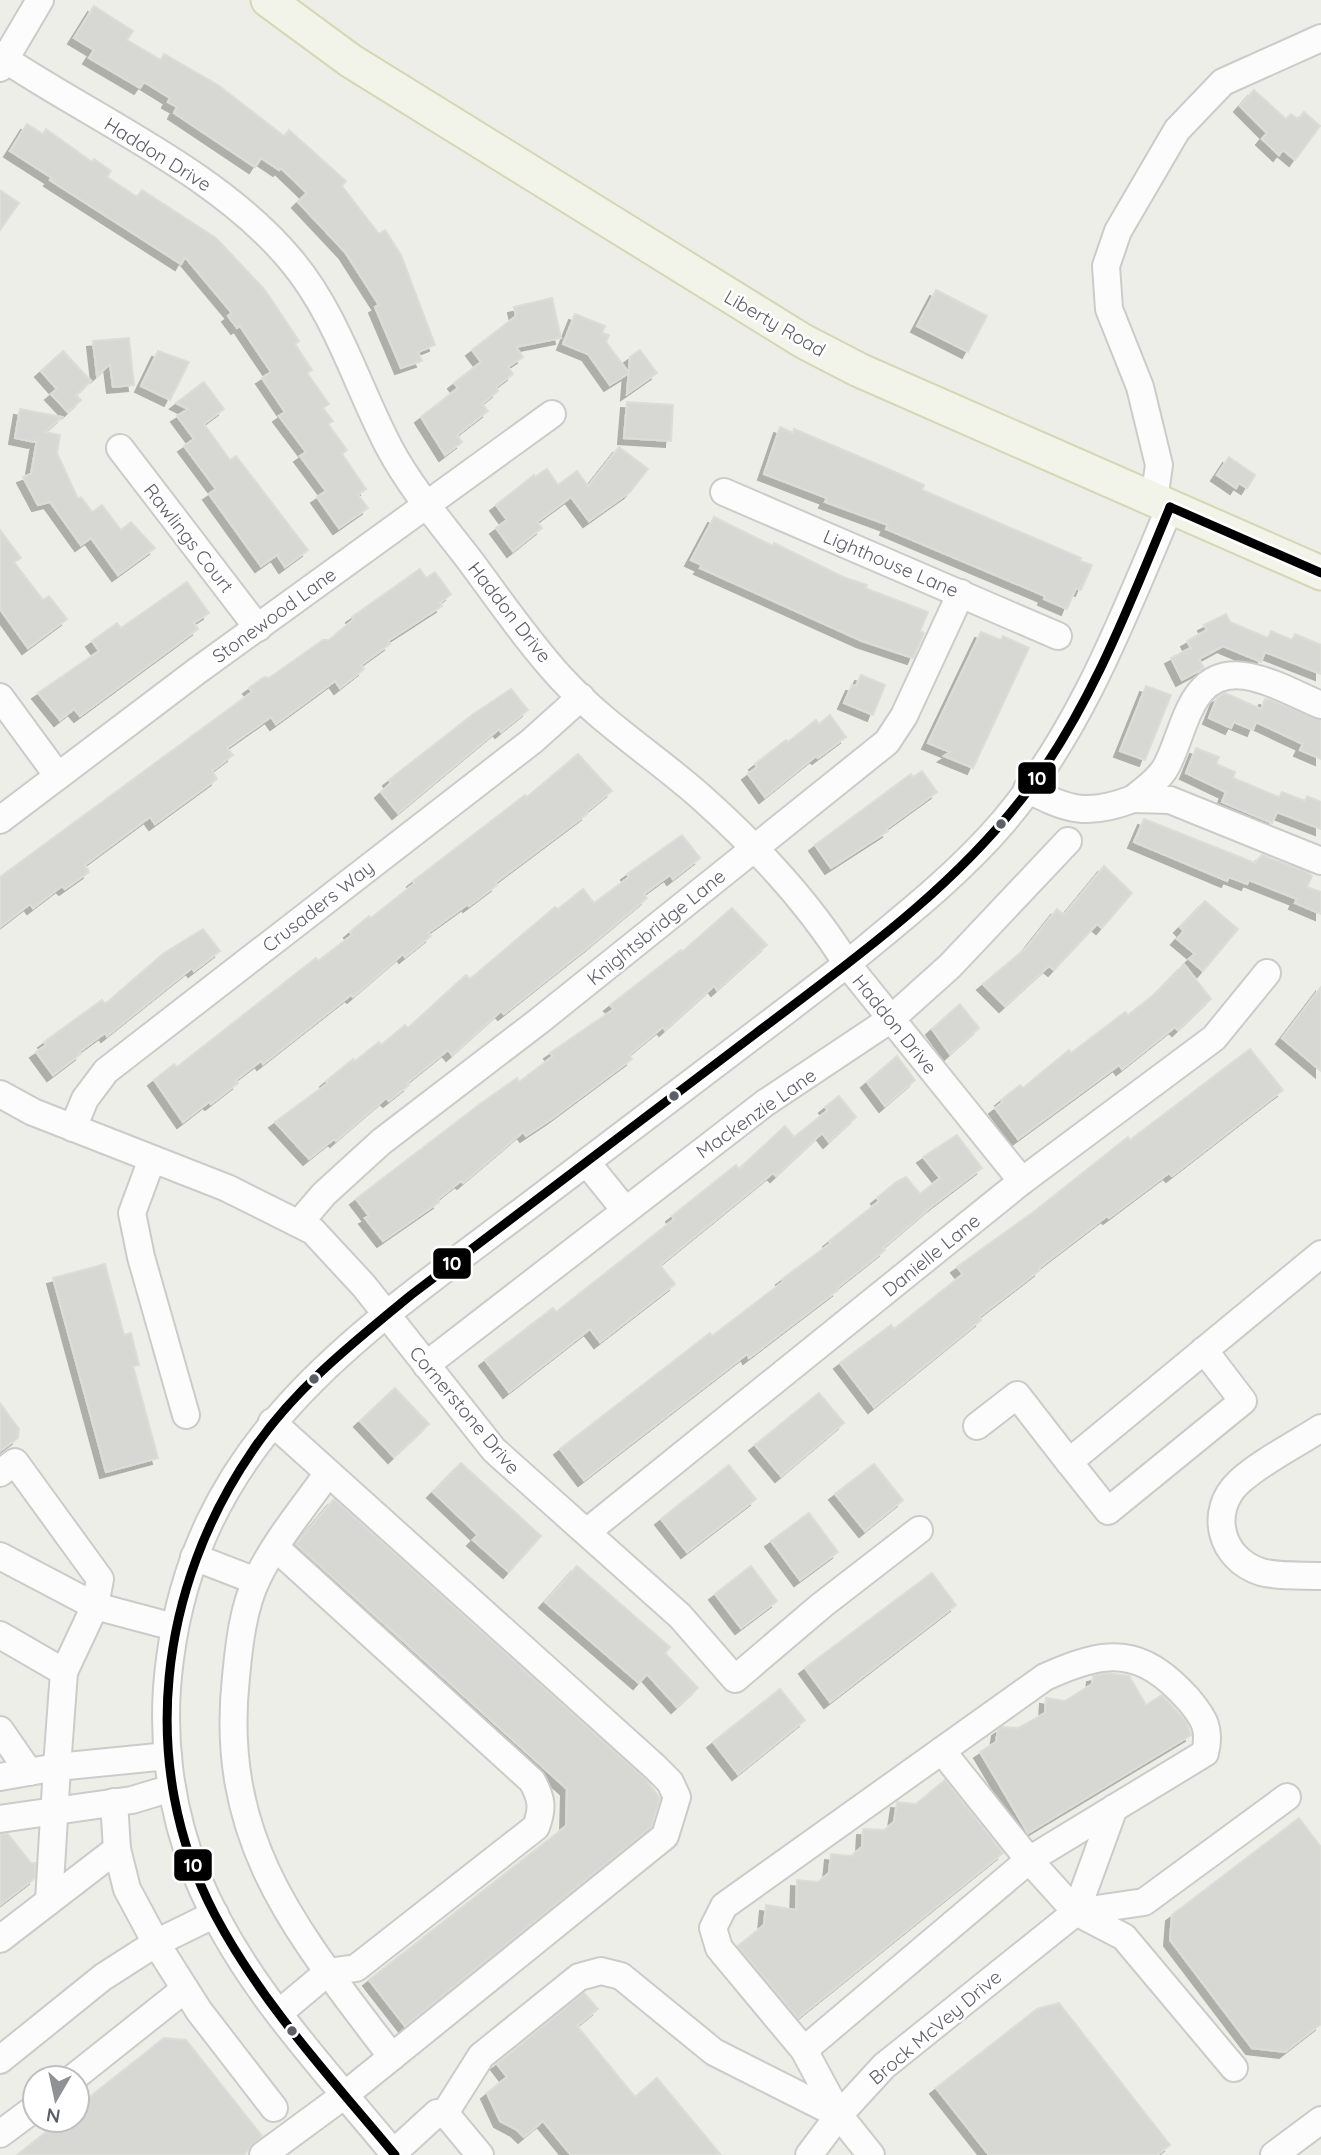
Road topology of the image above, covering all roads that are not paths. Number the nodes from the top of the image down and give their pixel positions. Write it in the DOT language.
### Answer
graph roads {
  1 [pos="40,0"];
  2 [pos="268,0"];
  3 [pos="1321,38"];
  4 [pos="1,61"];
  5 [pos="552,414"];
  6 [pos="120,448"];
  7 [pos="724,492"];
  8 [pos="1162,503"];
  9 [pos="428,505"];
  10 [pos="1321,573"];
  11 [pos="961,593"];
  12 [pos="258,628"];
  13 [pos="1058,636"];
  14 [pos="0,697"];
  15 [pos="581,697"];
  16 [pos="1321,705"];
  17 [pos="58,776"];
  18 [pos="1027,789"];
  19 [pos="1133,799"];
  20 [pos="0,820"];
  21 [pos="1068,841"];
  22 [pos="754,848"];
  23 [pos="1321,861"];
  24 [pos="847,964"];
  25 [pos="1267,973"];
  26 [pos="891,1019"];
  27 [pos="0,1094"];
  28 [pos="73,1128"];
  29 [pos="152,1159"];
  30 [pos="587,1163"];
  31 [pos="1022,1181"];
  32 [pos="625,1210"];
  33 [pos="300,1222"];
  34 [pos="1321,1254"];
  35 [pos="385,1316"];
  36 [pos="1204,1350"];
  37 [pos="426,1365"];
  38 [pos="186,1415"];
  39 [pos="272,1422"];
  40 [pos="977,1426"];
  41 [pos="1321,1428"];
  42 [pos="1069,1462"];
  43 [pos="0,1473"];
  44 [pos="328,1474"];
  45 [pos="588,1531"];
  46 [pos="919,1531"];
  47 [pos="276,1548"];
  48 [pos="0,1556"];
  49 [pos="194,1557"];
  50 [pos="1321,1576"];
  51 [pos="256,1581"];
  52 [pos="95,1606"];
  53 [pos="174,1627"];
  54 [pos="0,1635"];
  55 [pos="64,1672"];
  56 [pos="0,1730"];
  57 [pos="942,1751"];
  58 [pos="168,1756"];
  59 [pos="57,1767"];
  60 [pos="29,1772"];
  61 [pos="0,1777"];
  62 [pos="172,1787"];
  63 [pos="1287,1797"];
  64 [pos="114,1802"];
  65 [pos="1114,1808"];
  66 [pos="56,1809"];
  67 [pos="0,1819"];
  68 [pos="117,1849"];
  69 [pos="1029,1860"];
  70 [pos="50,1901"];
  71 [pos="1076,1912"];
  72 [pos="215,1914"];
  73 [pos="0,1939"];
  74 [pos="156,1943"];
  75 [pos="328,1972"];
  76 [pos="185,1989"];
  77 [pos="279,2013"];
  78 [pos="804,2050"];
  79 [pos="392,2057"];
  80 [pos="0,2060"];
  81 [pos="91,2064"];
  82 [pos="1234,2068"];
  83 [pos="346,2094"];
  84 [pos="274,2108"];
  85 [pos="445,2113"];
  86 [pos="839,2115"];
  87 [pos="21,2118"];
  88 [pos="1321,2120"];
  89 [pos="0,2134"];
  90 [pos="393,2154"];
  91 [pos="263,2155"];
  92 [pos="480,2155"];
  93 [pos="809,2155"];
  94 [pos="871,2155"];
  95 [pos="1274,2155"];
  1 -- 4 [label="street"];
  2 -- 8 [label="main road, Liberty Road"];
  3 -- 8 [label="street"];
  4 -- 9 [label="street, Haddon Drive"];
  5 -- 9 [label="street, Stonewood Lane"];
  6 -- 12 [label="street, Rawlings Court"];
  7 -- 11 [label="street, Lighthouse Lane"];
  8 -- 10 [label="main road, Liberty Road"];
  8 -- 18 [label="street"];
  9 -- 12 [label="street, Stonewood Lane"];
  9 -- 15 [label="street, Haddon Drive"];
  11 -- 13 [label="street, Lighthouse Lane"];
  11 -- 22 [label="street, Knightsbridge Lane"];
  12 -- 17 [label="street, Stonewood Lane"];
  14 -- 17 [label="street"];
  15 -- 22 [label="street, Haddon Drive"];
  15 -- 28 [label="street, Crusaders Way"];
  16 -- 19 [label="street"];
  17 -- 20 [label="street, Stonewood Lane"];
  18 -- 19 [label="street"];
  18 -- 24 [label="street"];
  19 -- 23 [label="street"];
  21 -- 26 [label="street, Mackenzie Lane"];
  22 -- 24 [label="street, Haddon Drive"];
  22 -- 33 [label="street, Knightsbridge Lane"];
  24 -- 26 [label="street, Haddon Drive"];
  24 -- 30 [label="street"];
  25 -- 31 [label="street, Danielle Lane"];
  26 -- 31 [label="street, Haddon Drive"];
  26 -- 32 [label="street, Mackenzie Lane"];
  27 -- 28 [label="street, Cornerstone Drive"];
  28 -- 29 [label="street, Cornerstone Drive"];
  29 -- 33 [label="street, Cornerstone Drive"];
  29 -- 38 [label="street"];
  30 -- 32 [label="street"];
  30 -- 35 [label="street"];
  31 -- 45 [label="street, Danielle Lane"];
  32 -- 37 [label="street, Mackenzie Lane"];
  33 -- 35 [label="street, Cornerstone Drive"];
  34 -- 36 [label="street"];
  35 -- 37 [label="street, Cornerstone Drive"];
  35 -- 39 [label="street"];
  36 -- 42 [label="street"];
  36 -- 42 [label="street"];
  37 -- 45 [label="street, Cornerstone Drive"];
  39 -- 44 [label="street"];
  39 -- 49 [label="street"];
  40 -- 42 [label="street"];
  41 -- 50 [label="street"];
  43 -- 52 [label="street"];
  44 -- 47 [label="street"];
  44 -- 79 [label="street"];
  45 -- 46 [label="street, Cornerstone Drive"];
  47 -- 51 [label="street"];
  47 -- 75 [label="street"];
  48 -- 52 [label="street"];
  49 -- 51 [label="street"];
  49 -- 53 [label="street"];
  51 -- 75 [label="street"];
  52 -- 53 [label="street"];
  52 -- 55 [label="street"];
  53 -- 58 [label="street"];
  54 -- 55 [label="street"];
  55 -- 59 [label="street"];
  56 -- 60 [label="street"];
  57 -- 65 [label="street"];
  57 -- 69 [label="street"];
  57 -- 78 [label="street"];
  58 -- 59 [label="street"];
  58 -- 62 [label="street"];
  59 -- 60 [label="street"];
  59 -- 66 [label="street"];
  60 -- 61 [label="street"];
  62 -- 64 [label="street"];
  62 -- 72 [label="street"];
  63 -- 71 [label="street"];
  64 -- 66 [label="street"];
  64 -- 68 [label="street"];
  65 -- 69 [label="street"];
  65 -- 71 [label="street"];
  66 -- 67 [label="street"];
  66 -- 70 [label="street"];
  68 -- 70 [label="street"];
  68 -- 74 [label="street"];
  69 -- 71 [label="street"];
  69 -- 78 [label="street"];
  70 -- 73 [label="street"];
  71 -- 82 [label="street"];
  71 -- 86 [label="street, Brock McVey Drive"];
  72 -- 74 [label="street"];
  72 -- 77 [label="street"];
  74 -- 76 [label="street"];
  74 -- 80 [label="street"];
  75 -- 77 [label="street"];
  75 -- 79 [label="street"];
  76 -- 81 [label="street"];
  76 -- 84 [label="street"];
  77 -- 83 [label="street"];
  78 -- 86 [label="street"];
  79 -- 83 [label="street"];
  83 -- 90 [label="street"];
  83 -- 91 [label="street"];
  85 -- 86 [label="street"];
  85 -- 90 [label="street"];
  85 -- 92 [label="street"];
  86 -- 93 [label="street, Brock McVey Drive"];
  86 -- 94 [label="street"];
  87 -- 89 [label="street"];
  88 -- 95 [label="street"];
}
